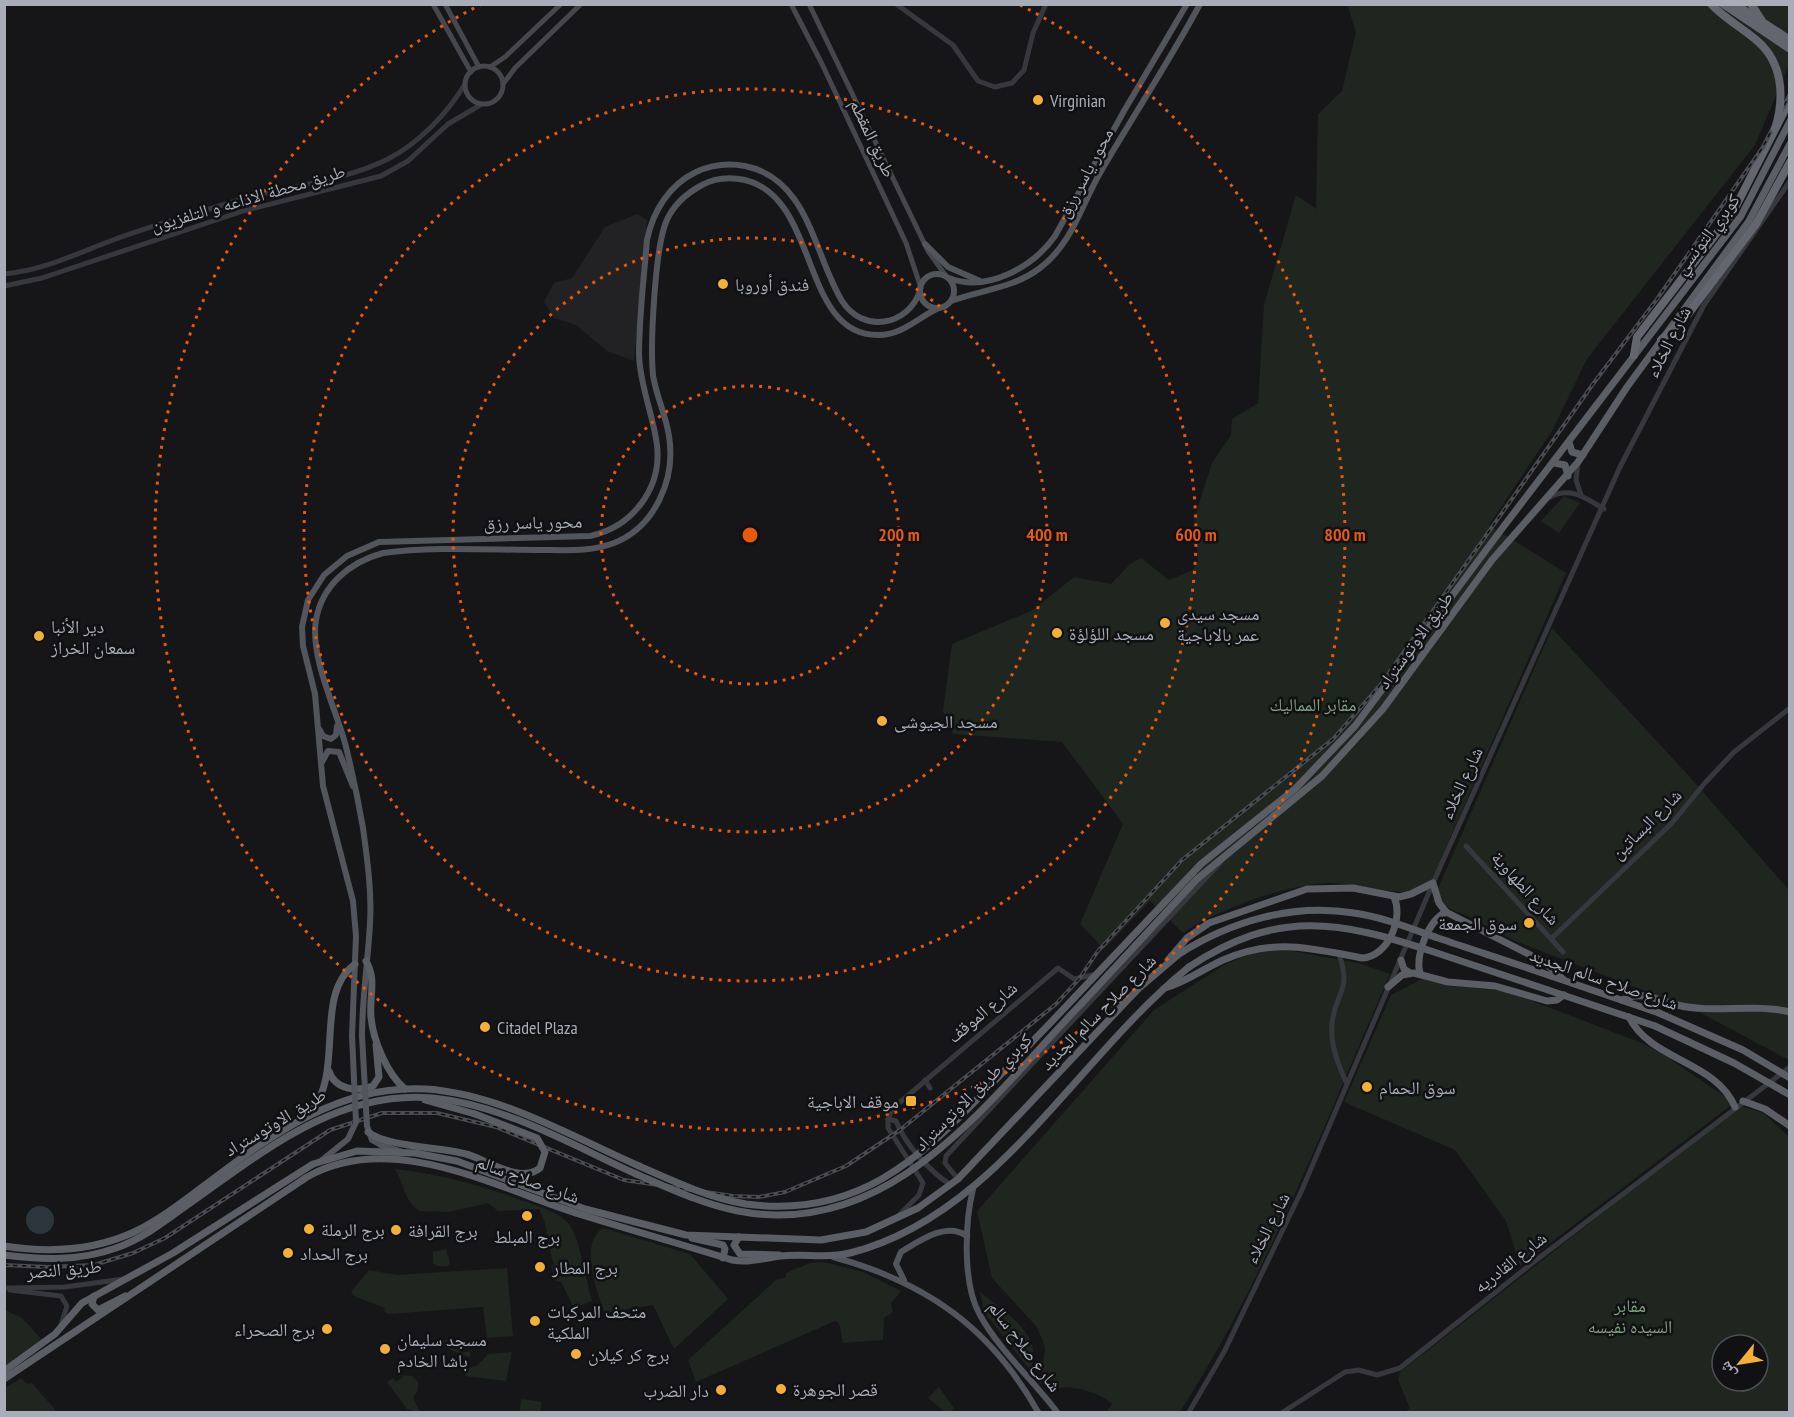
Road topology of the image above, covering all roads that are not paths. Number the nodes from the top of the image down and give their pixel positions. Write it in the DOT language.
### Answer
graph roads {
  1 [pos="433,4"];
  2 [pos="445,4"];
  3 [pos="561,4"];
  4 [pos="581,4"];
  5 [pos="791,4"];
  6 [pos="809,4"];
  7 [pos="896,4"];
  8 [pos="1046,4"];
  9 [pos="1187,4"];
  10 [pos="1200,4"];
  11 [pos="1711,4"];
  12 [pos="1723,4"];
  13 [pos="1735,4"];
  14 [pos="1751,4"];
  15 [pos="1764,25"];
  16 [pos="1790,40"];
  17 [pos="1790,49"];
  18 [pos="480,67"];
  19 [pos="490,67"];
  20 [pos="471,72"];
  21 [pos="465,84"];
  22 [pos="503,84"];
  23 [pos="1790,100"];
  24 [pos="482,104"];
  25 [pos="1790,121"];
  26 [pos="1775,129"];
  27 [pos="1790,144"];
  28 [pos="1790,162"];
  29 [pos="368,168"];
  30 [pos="372,179"];
  31 [pos="1790,181"];
  32 [pos="241,200"];
  33 [pos="243,211"];
  34 [pos="925,244"];
  35 [pos="87,249"];
  36 [pos="90,261"];
  37 [pos="4,274"];
  38 [pos="947,278"];
  39 [pos="981,281"];
  40 [pos="4,286"];
  41 [pos="920,289"];
  42 [pos="951,301"];
  43 [pos="939,308"];
  44 [pos="1661,340"];
  45 [pos="1634,356"];
  46 [pos="1569,442"];
  47 [pos="1581,459"];
  48 [pos="1554,463"];
  49 [pos="1568,476"];
  50 [pos="1581,495"];
  51 [pos="1550,497"];
  52 [pos="1604,509"];
  53 [pos="1790,708"];
  54 [pos="334,709"];
  55 [pos="318,720"];
  56 [pos="320,768"];
  57 [pos="356,792"];
  58 [pos="1466,846"];
  59 [pos="1232,848"];
  60 [pos="1433,883"];
  61 [pos="1394,897"];
  62 [pos="1446,912"];
  63 [pos="1551,939"];
  64 [pos="1563,951"];
  65 [pos="1339,954"];
  66 [pos="1401,960"];
  67 [pos="366,961"];
  68 [pos="355,964"];
  69 [pos="1165,964"];
  70 [pos="1410,973"];
  71 [pos="1098,974"];
  72 [pos="1420,974"];
  73 [pos="1564,980"];
  74 [pos="1388,987"];
  75 [pos="1162,989"];
  76 [pos="1564,995"];
  77 [pos="1074,998"];
  78 [pos="1622,1000"];
  79 [pos="1082,1002"];
  80 [pos="1790,1012"];
  81 [pos="1629,1017"];
  82 [pos="375,1034"];
  83 [pos="1790,1067"];
  84 [pos="328,1069"];
  85 [pos="1790,1078"];
  86 [pos="925,1080"];
  87 [pos="1347,1082"];
  88 [pos="930,1088"];
  89 [pos="405,1089"];
  90 [pos="1790,1095"];
  91 [pos="420,1097"];
  92 [pos="1743,1101"];
  93 [pos="1735,1107"];
  94 [pos="308,1115"];
  95 [pos="888,1119"];
  96 [pos="1790,1126"];
  97 [pos="368,1132"];
  98 [pos="913,1146"];
  99 [pos="403,1152"];
  100 [pos="904,1153"];
  101 [pos="322,1160"];
  102 [pos="639,1166"];
  103 [pos="636,1174"];
  104 [pos="958,1179"];
  105 [pos="951,1185"];
  106 [pos="973,1188"];
  107 [pos="888,1223"];
  108 [pos="686,1235"];
  109 [pos="967,1236"];
  110 [pos="739,1237"];
  111 [pos="802,1240"];
  112 [pos="4,1246"];
  113 [pos="4,1256"];
  114 [pos="782,1256"];
  115 [pos="830,1256"];
  116 [pos="723,1258"];
  117 [pos="124,1279"];
  118 [pos="906,1282"];
  119 [pos="6,1288"];
  120 [pos="133,1294"];
  121 [pos="94,1296"];
  122 [pos="55,1334"];
  123 [pos="4,1371"];
  124 [pos="4,1379"];
  125 [pos="1038,1413"];
  126 [pos="1056,1413"];
  127 [pos="1189,1413"];
  128 [pos="1283,1413"];
  1 -- 20 [label="main road"];
  2 -- 18 [label="main road"];
  3 -- 19 [label="main road"];
  4 -- 22 [label="main road"];
  5 -- 41 [label="main road, طريق المقطم"];
  6 -- 34 [label="main road, طريق المقطم"];
  7 -- 8 [label="street"];
  9 -- 39 [label="main road, محور ياسر رزق"];
  10 -- 42 [label="main road, محور ياسر رزق"];
  11 -- 26 [label="highway, bridge"];
  12 -- 17 [label="highway"];
  13 -- 15 [label="highway"];
  14 -- 15 [label="highway"];
  15 -- 16 [label="highway"];
  18 -- 19 [label="main road"];
  18 -- 20 [label="main road"];
  19 -- 22 [label="main road"];
  20 -- 21 [label="main road"];
  21 -- 24 [label="main road"];
  21 -- 29 [label="street, طريق محطة الاذاعه و التلفزيون"];
  22 -- 24 [label="main road"];
  23 -- 26 [label="highway, bridge"];
  24 -- 30 [label="street, طريق محطة الاذاعه و التلفزيون"];
  25 -- 45 [label="highway, كوبري التونسي"];
  26 -- 45 [label="highway"];
  27 -- 44 [label="highway, كوبري التونسي"];
  28 -- 44 [label="highway"];
  29 -- 30 [label="street"];
  29 -- 32 [label="street, طريق محطة الاذاعه و التلفزيون"];
  30 -- 33 [label="street, طريق محطة الاذاعه و التلفزيون"];
  31 -- 52 [label="street, شارع الخلاء"];
  32 -- 33 [label="street"];
  32 -- 35 [label="street, طريق محطة الاذاعه و التلفزيون"];
  33 -- 36 [label="street, طريق محطة الاذاعه و التلفزيون"];
  34 -- 38 [label="main road, طريق المقطم"];
  34 -- 39 [label="main road"];
  35 -- 36 [label="street"];
  35 -- 37 [label="street, طريق محطة الاذاعه و التلفزيون"];
  36 -- 40 [label="street, طريق محطة الاذاعه و التلفزيون"];
  38 -- 39 [label="main road, محور ياسر رزق"];
  38 -- 41 [label="main road"];
  38 -- 42 [label="main road"];
  41 -- 43 [label="main road"];
  41 -- 55 [label="main road, محور ياسر رزق"];
  42 -- 43 [label="main road"];
  43 -- 54 [label="main road, محور ياسر رزق"];
  44 -- 47 [label="highway, طريق الاوتوستراد"];
  45 -- 46 [label="highway, طريق الاوتوستراد"];
  46 -- 47 [label="highway"];
  46 -- 48 [label="highway, طريق الاوتوستراد"];
  47 -- 49 [label="highway, طريق الاوتوستراد"];
  47 -- 50 [label="street"];
  48 -- 49 [label="highway"];
  48 -- 71 [label="highway, طريق الاوتوستراد"];
  49 -- 51 [label="highway, طريق الاوتوستراد"];
  50 -- 51 [label="street"];
  50 -- 52 [label="street"];
  51 -- 59 [label="highway, طريق الاوتوستراد"];
  52 -- 60 [label="street, شارع الخلاء"];
  53 -- 63 [label="street, شارع البساتين"];
  54 -- 55 [label="main road"];
  54 -- 57 [label="main road, محور ياسر رزق"];
  55 -- 56 [label="main road, محور ياسر رزق"];
  56 -- 57 [label="main road"];
  56 -- 68 [label="main road, محور ياسر رزق"];
  57 -- 67 [label="main road, محور ياسر رزق"];
  58 -- 63 [label="street, شارع الطهاوية"];
  59 -- 79 [label="highway, طريق الاوتوستراد"];
  59 -- 104 [label="street"];
  60 -- 61 [label="highway"];
  60 -- 62 [label="highway"];
  60 -- 66 [label="street, شارع الخلاء"];
  61 -- 65 [label="highway"];
  61 -- 69 [label="highway"];
  62 -- 72 [label="highway"];
  62 -- 73 [label="highway"];
  63 -- 64 [label="street, شارع الطهاوية"];
  65 -- 75 [label="highway"];
  65 -- 87 [label="street"];
  66 -- 70 [label="highway"];
  66 -- 74 [label="street, شارع الخلاء"];
  67 -- 82 [label="highway"];
  67 -- 97 [label="main road, محور ياسر رزق, bridge"];
  68 -- 84 [label="highway"];
  68 -- 101 [label="main road, محور ياسر رزق, bridge"];
  69 -- 73 [label="highway, شارع صلاح سالم الجديد, bridge"];
  69 -- 104 [label="highway, شارع صلاح سالم الجديد"];
  70 -- 72 [label="highway"];
  70 -- 74 [label="highway"];
  71 -- 77 [label="highway, طريق الاوتوستراد"];
  71 -- 86 [label="street, شارع الموقف"];
  72 -- 76 [label="highway"];
  73 -- 78 [label="highway, شارع صلاح سالم الجديد"];
  74 -- 87 [label="street, شارع الخلاء"];
  75 -- 76 [label="highway, شارع صلاح سالم الجديد, bridge"];
  75 -- 106 [label="highway, شارع صلاح سالم الجديد"];
  76 -- 81 [label="highway, شارع صلاح سالم الجديد"];
  77 -- 102 [label="highway, كوبري طريق الاوتوستراد, bridge"];
  78 -- 80 [label="highway"];
  78 -- 85 [label="highway, شارع صلاح سالم الجديد, bridge"];
  79 -- 103 [label="highway, كوبري طريق الاوتوستراد, bridge"];
  81 -- 90 [label="highway, شارع صلاح سالم الجديد, bridge"];
  81 -- 93 [label="highway"];
  82 -- 84 [label="highway"];
  82 -- 89 [label="highway"];
  83 -- 92 [label="street, شارع القادريه"];
  84 -- 94 [label="highway"];
  86 -- 88 [label="street"];
  86 -- 95 [label="street, شارع الموقف"];
  87 -- 127 [label="street, شارع الخلاء"];
  89 -- 94 [label="highway, طريق الاوتوستراد"];
  89 -- 102 [label="highway, طريق الاوتوستراد"];
  91 -- 97 [label="highway, bridge"];
  91 -- 103 [label="highway, طريق الاوتوستراد"];
  91 -- 113 [label="highway, طريق الاوتوستراد"];
  92 -- 93 [label="street, شارع القادريه"];
  92 -- 96 [label="highway"];
  93 -- 128 [label="street, شارع القادريه"];
  94 -- 112 [label="highway, طريق الاوتوستراد"];
  95 -- 98 [label="street"];
  95 -- 100 [label="street"];
  97 -- 99 [label="main road, bridge"];
  98 -- 100 [label="street"];
  98 -- 105 [label="street"];
  99 -- 101 [label="highway, شارع صلاح سالم"];
  99 -- 108 [label="highway, شارع صلاح سالم"];
  100 -- 107 [label="street"];
  101 -- 117 [label="highway, شارع صلاح سالم"];
  104 -- 105 [label="highway, شارع صلاح سالم الجديد"];
  105 -- 107 [label="highway, شارع صلاح سالم الجديد"];
  106 -- 109 [label="main road, شارع صلاح سالم"];
  106 -- 115 [label="highway, شارع صلاح سالم الجديد"];
  107 -- 111 [label="highway, شارع صلاح سالم الجديد"];
  108 -- 110 [label="highway, شارع صلاح سالم"];
  108 -- 116 [label="highway"];
  109 -- 118 [label="main road"];
  109 -- 126 [label="main road, شارع صلاح سالم"];
  110 -- 111 [label="highway, شارع صلاح سالم"];
  110 -- 114 [label="highway"];
  114 -- 115 [label="highway, شارع صلاح سالم"];
  114 -- 116 [label="highway, شارع صلاح سالم"];
  115 -- 118 [label="main road, شارع صلاح سالم"];
  116 -- 120 [label="highway, شارع صلاح سالم"];
  117 -- 119 [label="street, طريق النصر"];
  117 -- 121 [label="highway, شارع صلاح سالم"];
  118 -- 125 [label="main road, شارع صلاح سالم"];
  119 -- 122 [label="street, طريق النصر"];
  120 -- 121 [label="highway"];
  120 -- 124 [label="highway, شارع صلاح سالم"];
  121 -- 122 [label="highway, شارع صلاح سالم"];
  122 -- 123 [label="highway, شارع صلاح سالم"];
}
